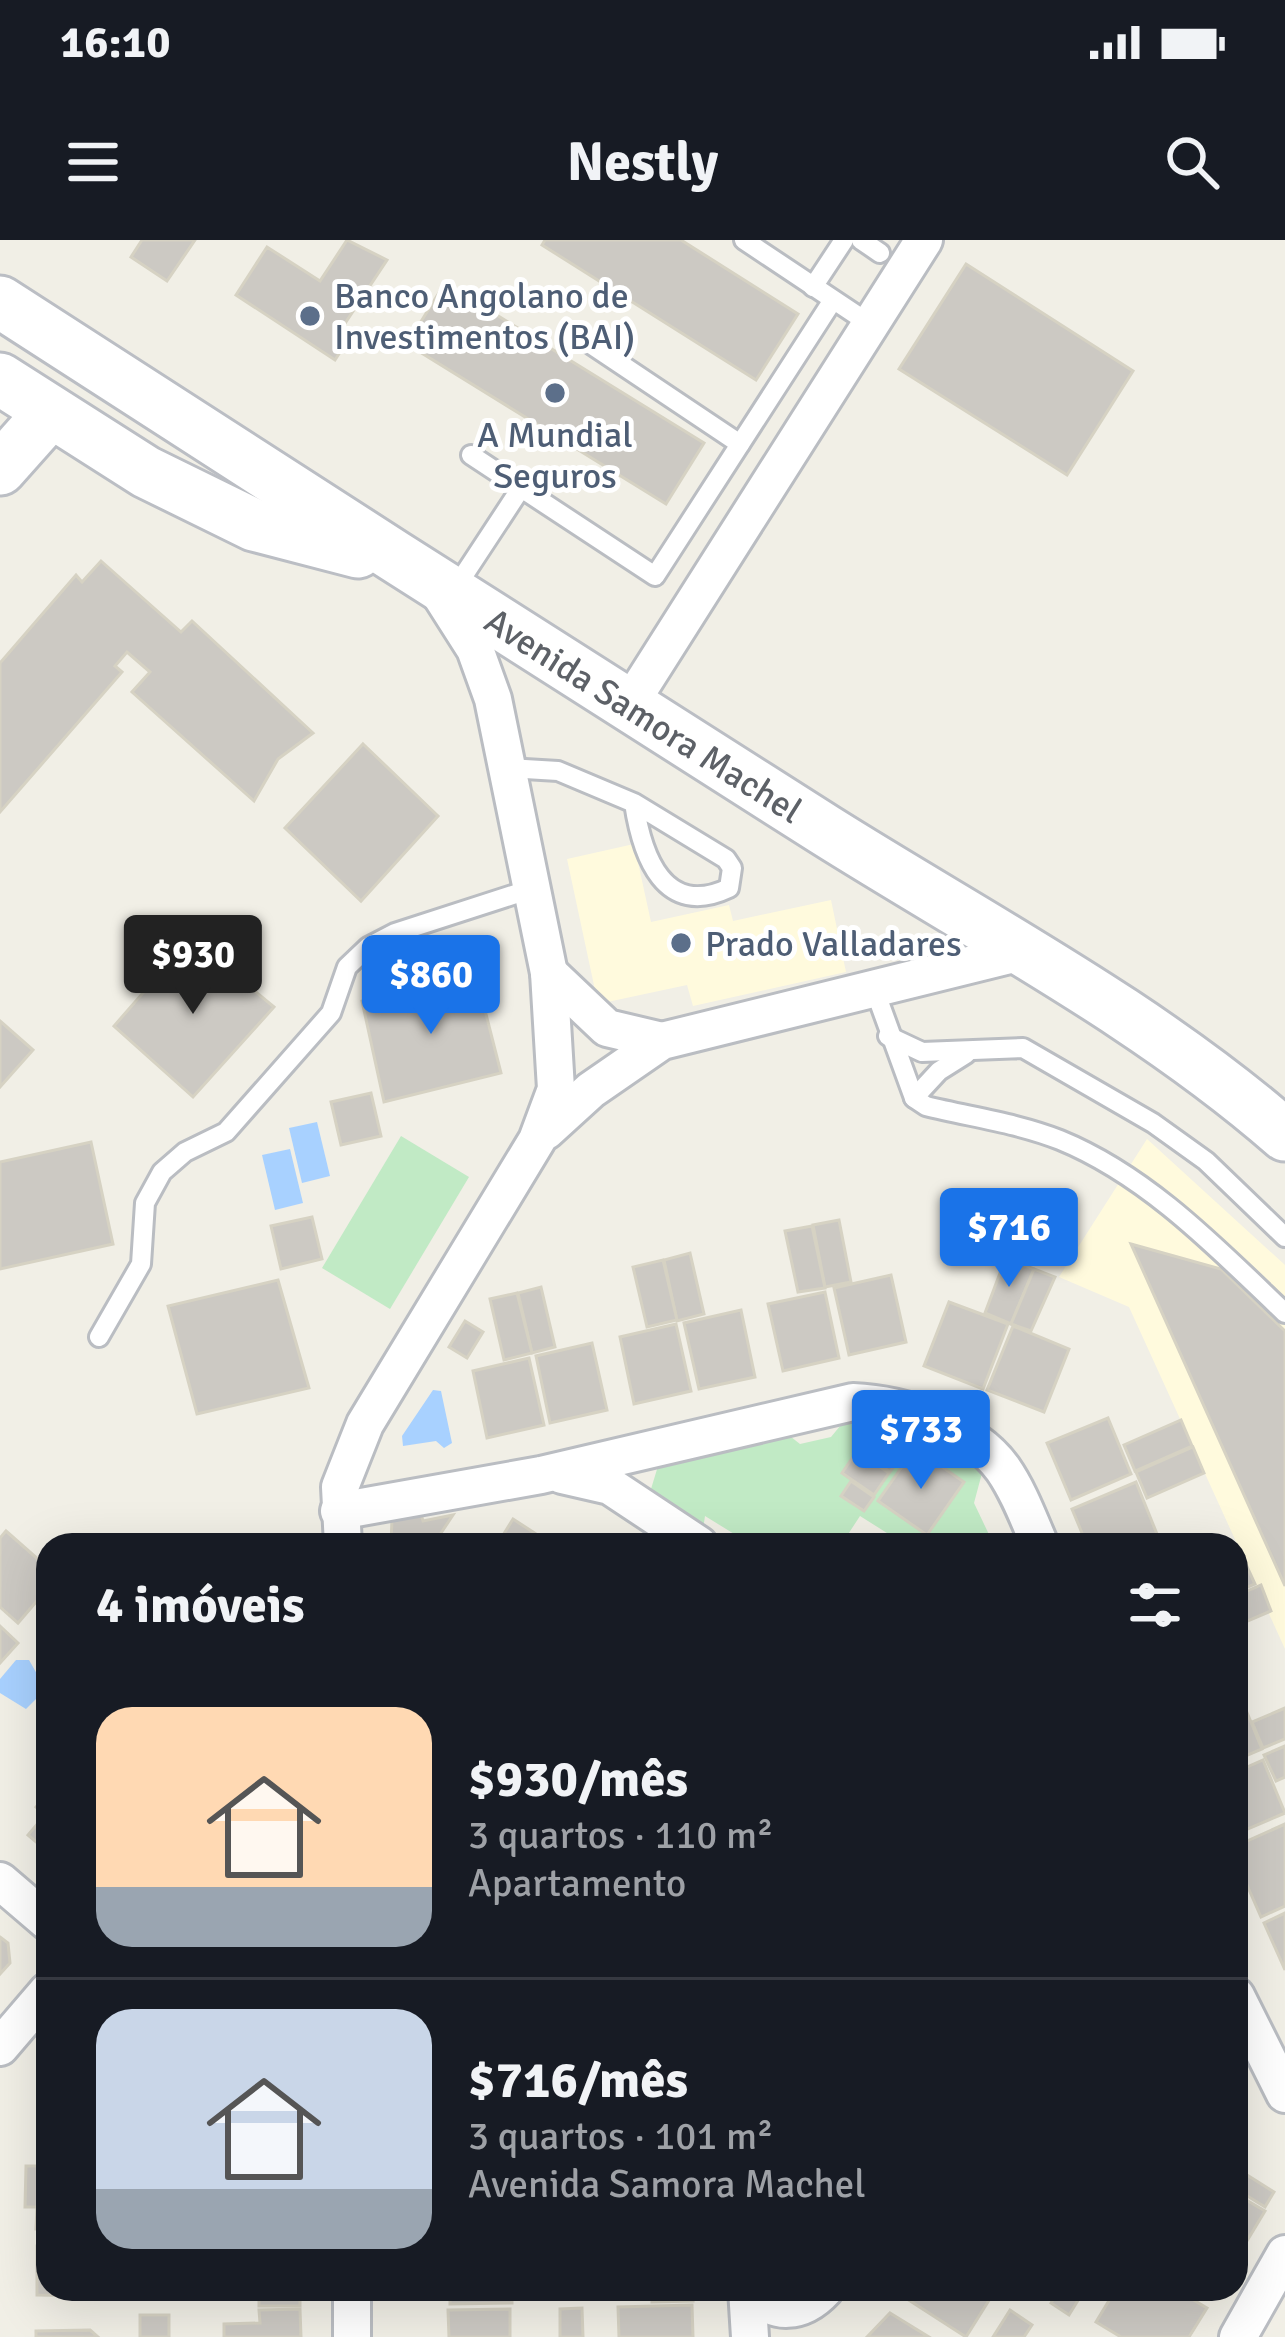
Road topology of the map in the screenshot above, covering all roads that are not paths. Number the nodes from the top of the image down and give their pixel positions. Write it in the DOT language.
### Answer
graph roads {
  1 [pos="744,240"];
  2 [pos="844,240"];
  3 [pos="860,240"];
  4 [pos="924,240"];
  5 [pos="880,253"];
  6 [pos="813,286"];
  7 [pos="833,300"];
  8 [pos="0,302"];
  9 [pos="870,325"];
  10 [pos="592,345"];
  11 [pos="0,379"];
  12 [pos="50,414"];
  13 [pos="740,444"];
  14 [pos="471,455"];
  15 [pos="0,469"];
  16 [pos="521,488"];
  17 [pos="429,580"];
  18 [pos="629,705"];
  19 [pos="508,768"];
  20 [pos="634,803"];
  21 [pos="528,890"];
  22 [pos="1022,952"];
  23 [pos="549,973"];
  24 [pos="874,988"];
  25 [pos="888,1036"];
  26 [pos="662,1041"];
  27 [pos="970,1052"];
  28 [pos="914,1098"];
  29 [pos="1285,1136"];
  30 [pos="537,1140"];
  31 [pos="1285,1237"];
  32 [pos="1285,1313"];
  33 [pos="99,1337"];
  34 [pos="656,1448"];
  35 [pos="541,1475"];
  36 [pos="640,1507"];
  37 [pos="341,1528"];
  38 [pos="680,1533"];
  39 [pos="1034,1533"];
  40 [pos="0,1881"];
  41 [pos="36,1912"];
  42 [pos="36,2005"];
  43 [pos="1248,2020"];
  44 [pos="0,2047"];
  45 [pos="1285,2094"];
  46 [pos="1285,2254"];
  47 [pos="352,2301"];
  48 [pos="750,2301"];
  49 [pos="761,2301"];
  50 [pos="812,2301"];
  51 [pos="820,2301"];
  52 [pos="352,2337"];
  53 [pos="750,2337"];
  54 [pos="801,2337"];
  55 [pos="1238,2337"];
  1 -- 6 [label="lane"];
  2 -- 6 [label="lane"];
  3 -- 5 [label="lane"];
  4 -- 9 [label="street"];
  6 -- 7 [label="lane"];
  7 -- 9 [label="lane"];
  7 -- 13 [label="lane"];
  8 -- 17 [label="main road, Avenida Samora Machel"];
  9 -- 18 [label="street"];
  10 -- 13 [label="lane"];
  11 -- 12 [label="main road"];
  12 -- 15 [label="main road"];
  12 -- 17 [label="main road"];
  13 -- 16 [label="lane"];
  14 -- 16 [label="lane"];
  16 -- 17 [label="lane"];
  17 -- 18 [label="main road, Avenida Samora Machel"];
  17 -- 19 [label="street"];
  18 -- 22 [label="main road, Avenida Samora Machel"];
  19 -- 20 [label="lane"];
  19 -- 21 [label="street"];
  20 -- 20 [label="lane"];
  21 -- 23 [label="street"];
  21 -- 33 [label="lane"];
  22 -- 24 [label="street"];
  22 -- 29 [label="main road, Avenida Samora Machel"];
  23 -- 26 [label="street"];
  23 -- 30 [label="street"];
  24 -- 25 [label="lane"];
  24 -- 26 [label="street"];
  25 -- 27 [label="lane"];
  25 -- 28 [label="lane"];
  26 -- 30 [label="street"];
  27 -- 28 [label="lane"];
  27 -- 31 [label="lane"];
  28 -- 32 [label="lane"];
  30 -- 37 [label="street"];
  34 -- 35 [label="street"];
  34 -- 36 [label="street"];
  34 -- 39 [label="street"];
  35 -- 36 [label="street"];
  35 -- 37 [label="street"];
  36 -- 38 [label="street"];
  40 -- 41 [label="street"];
  42 -- 44 [label="street"];
  43 -- 45 [label="street"];
  46 -- 55 [label="street"];
  47 -- 52 [label="street"];
  48 -- 53 [label="street"];
  49 -- 50 [label="street"];
  51 -- 54 [label="street"];
}
